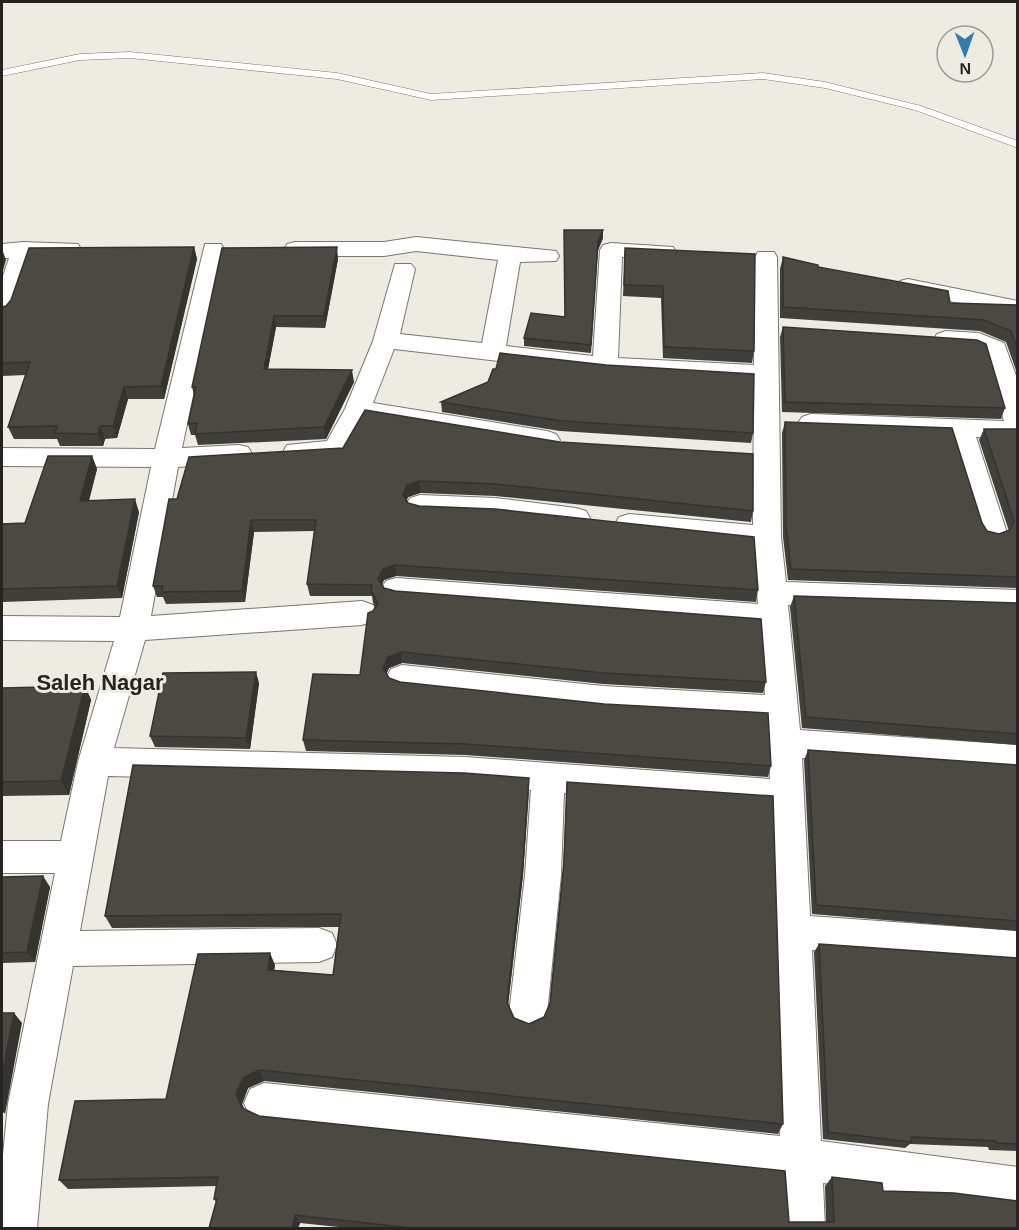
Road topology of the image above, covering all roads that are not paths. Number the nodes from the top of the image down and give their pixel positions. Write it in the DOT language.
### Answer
graph roads {
  1 [pos="2,73"];
  2 [pos="1017,145"];
  3 [pos="94,249"];
  4 [pos="213,249"];
  5 [pos="270,249"];
  6 [pos="12,250"];
  7 [pos="682,253"];
  8 [pos="510,255"];
  9 [pos="548,256"];
  10 [pos="766,258"];
  11 [pos="403,268"];
  12 [pos="892,282"];
  13 [pos="1017,308"];
  14 [pos="2,312"];
  15 [pos="920,337"];
  16 [pos="384,340"];
  17 [pos="493,352"];
  18 [pos="605,365"];
  19 [pos="764,374"];
  20 [pos="358,409"];
  21 [pos="766,422"];
  22 [pos="1017,424"];
  23 [pos="959,427"];
  24 [pos="1017,430"];
  25 [pos="572,442"];
  26 [pos="2,457"];
  27 [pos="166,458"];
  28 [pos="420,505"];
  29 [pos="993,533"];
  30 [pos="767,537"];
  31 [pos="396,589"];
  32 [pos="1017,601"];
  33 [pos="773,605"];
  34 [pos="362,613"];
  35 [pos="2,628"];
  36 [pos="133,629"];
  37 [pos="402,678"];
  38 [pos="784,726"];
  39 [pos="1017,759"];
  40 [pos="94,762"];
  41 [pos="548,777"];
  42 [pos="786,795"];
  43 [pos="2,857"];
  44 [pos="75,857"];
  45 [pos="794,932"];
  46 [pos="319,945"];
  47 [pos="1017,948"];
  48 [pos="57,949"];
  49 [pos="528,1014"];
  50 [pos="264,1103"];
  51 [pos="12,1156"];
  52 [pos="800,1159"];
  53 [pos="1017,1188"];
  54 [pos="16,1228"];
  55 [pos="804,1228"];
  1 -- 2 [label="lane"];
  3 -- 6 [label="street"];
  4 -- 27 [label="street"];
  5 -- 8 [label="street"];
  6 -- 14 [label="street"];
  7 -- 18 [label="street"];
  8 -- 9 [label="street"];
  8 -- 17 [label="street"];
  10 -- 19 [label="street"];
  11 -- 16 [label="street"];
  12 -- 13 [label="street"];
  15 -- 22 [label="street"];
  16 -- 17 [label="street"];
  16 -- 20 [label="street"];
  17 -- 18 [label="street"];
  18 -- 19 [label="street"];
  19 -- 21 [label="street"];
  20 -- 25 [label="street"];
  20 -- 27 [label="street"];
  21 -- 23 [label="street"];
  21 -- 30 [label="street"];
  23 -- 24 [label="street"];
  23 -- 29 [label="street"];
  26 -- 27 [label="street"];
  27 -- 36 [label="street"];
  28 -- 30 [label="street"];
  30 -- 33 [label="street"];
  31 -- 33 [label="street"];
  32 -- 33 [label="street"];
  33 -- 38 [label="street"];
  34 -- 36 [label="street"];
  35 -- 36 [label="street"];
  36 -- 40 [label="street"];
  37 -- 38 [label="street"];
  38 -- 39 [label="street"];
  38 -- 42 [label="street"];
  40 -- 41 [label="street"];
  40 -- 44 [label="street"];
  41 -- 42 [label="street"];
  41 -- 49 [label="street"];
  42 -- 45 [label="street"];
  43 -- 44 [label="street"];
  44 -- 48 [label="street"];
  45 -- 47 [label="street"];
  45 -- 52 [label="street"];
  46 -- 48 [label="street"];
  48 -- 51 [label="street"];
  50 -- 52 [label="street"];
  51 -- 54 [label="street"];
  52 -- 53 [label="street"];
  52 -- 55 [label="street"];
}
